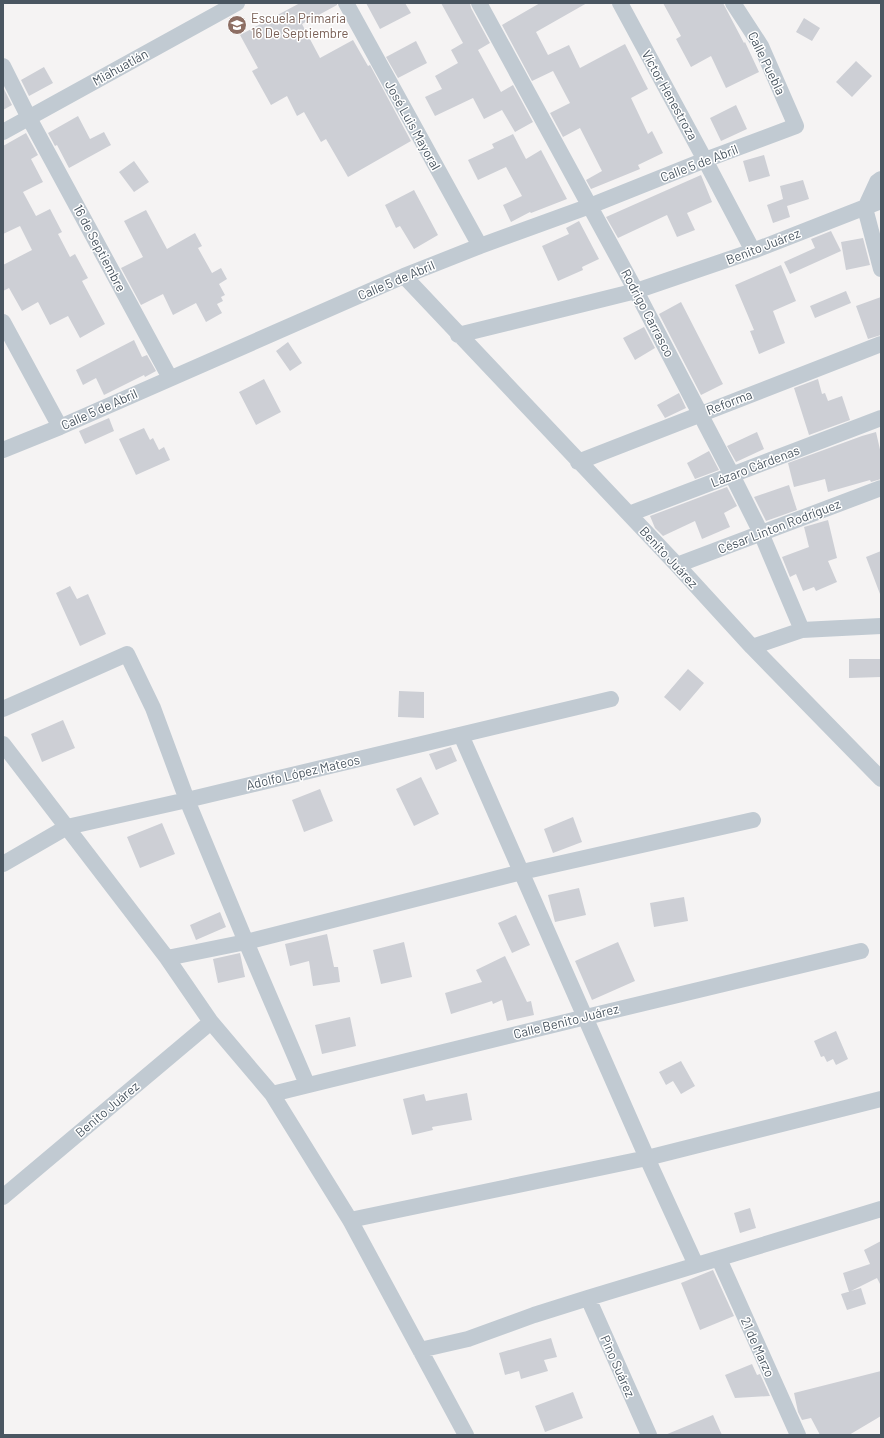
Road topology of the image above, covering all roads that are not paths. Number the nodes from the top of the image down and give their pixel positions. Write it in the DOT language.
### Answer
graph roads {
  1 [pos="237,3"];
  2 [pos="346,3"];
  3 [pos="480,3"];
  4 [pos="620,3"];
  5 [pos="733,3"];
  6 [pos="3,66"];
  7 [pos="29,118"];
  8 [pos="796,126"];
  9 [pos="3,132"];
  10 [pos="705,160"];
  11 [pos="881,179"];
  12 [pos="881,202"];
  13 [pos="590,206"];
  14 [pos="865,208"];
  15 [pos="480,246"];
  16 [pos="753,250"];
  17 [pos="881,269"];
  18 [pos="404,276"];
  19 [pos="636,291"];
  20 [pos="3,322"];
  21 [pos="458,335"];
  22 [pos="881,344"];
  23 [pos="170,378"];
  24 [pos="700,414"];
  25 [pos="881,418"];
  26 [pos="60,427"];
  27 [pos="3,450"];
  28 [pos="578,462"];
  29 [pos="732,475"];
  30 [pos="881,488"];
  31 [pos="629,514"];
  32 [pos="760,533"];
  33 [pos="677,565"];
  34 [pos="881,626"];
  35 [pos="802,630"];
  36 [pos="752,647"];
  37 [pos="611,699"];
  38 [pos="3,709"];
  39 [pos="461,735"];
  40 [pos="3,744"];
  41 [pos="881,779"];
  42 [pos="187,800"];
  43 [pos="753,820"];
  44 [pos="67,827"];
  45 [pos="3,864"];
  46 [pos="522,872"];
  47 [pos="246,942"];
  48 [pos="861,951"];
  49 [pos="167,958"];
  50 [pos="586,1017"];
  51 [pos="211,1022"];
  52 [pos="307,1084"];
  53 [pos="272,1094"];
  54 [pos="881,1099"];
  55 [pos="647,1158"];
  56 [pos="3,1197"];
  57 [pos="881,1209"];
  58 [pos="350,1220"];
  59 [pos="719,1259"];
  60 [pos="696,1265"];
  61 [pos="588,1298"];
  62 [pos="420,1350"];
  63 [pos="466,1435"];
  64 [pos="649,1435"];
  65 [pos="798,1435"];
  1 -- 7 [label="street, Miahuatlán"];
  2 -- 15 [label="street, José Luis Mayoral"];
  3 -- 13 [label="street, Rodrigo Carrasco"];
  4 -- 10 [label="street, Víctor Henestroza"];
  5 -- 8 [label="street, Calle Puebla"];
  6 -- 7 [label="street, 16 de Septiembre"];
  7 -- 9 [label="street, Miahuatlán"];
  7 -- 23 [label="street, 16 de Septiembre"];
  8 -- 10 [label="street, Calle 5 de Abril"];
  10 -- 13 [label="street, Calle 5 de Abril"];
  10 -- 16 [label="street, Víctor Henestroza"];
  11 -- 14 [label="street"];
  12 -- 14 [label="street, Benito Juárez"];
  13 -- 15 [label="street, Calle 5 de Abril"];
  13 -- 19 [label="street, Rodrigo Carrasco"];
  14 -- 16 [label="street, Benito Juárez"];
  14 -- 17 [label="street"];
  15 -- 18 [label="street, Calle 5 de Abril"];
  16 -- 19 [label="street, Benito Juárez"];
  18 -- 21 [label="street, Benito Juárez"];
  18 -- 23 [label="street, Calle 5 de Abril"];
  19 -- 21 [label="street, Benito Juárez"];
  19 -- 24 [label="street, Rodrigo Carrasco"];
  20 -- 26 [label="street"];
  21 -- 28 [label="street, Benito Juárez"];
  22 -- 24 [label="street, Reforma"];
  23 -- 26 [label="street, Calle 5 de Abril"];
  24 -- 28 [label="street, Reforma"];
  24 -- 29 [label="street, Rodrigo Carrasco"];
  25 -- 29 [label="street, Lázaro Cárdenas"];
  26 -- 27 [label="street, Calle 5 de Abril"];
  28 -- 31 [label="street, Benito Juárez"];
  29 -- 31 [label="street, Lázaro Cárdenas"];
  29 -- 32 [label="street, Rodrigo Carrasco"];
  30 -- 32 [label="street, César Linton Rodríguez"];
  31 -- 33 [label="street, Benito Juárez"];
  32 -- 33 [label="street, César Linton Rodríguez"];
  32 -- 35 [label="street, Rodrigo Carrasco"];
  33 -- 36 [label="street, Benito Juárez"];
  34 -- 35 [label="street"];
  35 -- 36 [label="street"];
  36 -- 41 [label="street, Benito Juárez"];
  37 -- 39 [label="street, Adolfo López Mateos"];
  38 -- 42 [label="street"];
  39 -- 42 [label="street, Adolfo López Mateos"];
  39 -- 46 [label="street"];
  40 -- 44 [label="street"];
  42 -- 44 [label="street, Adolfo López Mateos"];
  42 -- 47 [label="street"];
  43 -- 46 [label="street"];
  44 -- 45 [label="street, Adolfo López Mateos"];
  44 -- 49 [label="street"];
  46 -- 47 [label="street"];
  46 -- 50 [label="street"];
  47 -- 49 [label="street"];
  47 -- 52 [label="street"];
  48 -- 50 [label="street, Calle Benito Juárez"];
  49 -- 51 [label="street"];
  50 -- 52 [label="street, Calle Benito Juárez"];
  50 -- 55 [label="street"];
  51 -- 53 [label="street"];
  51 -- 56 [label="street, Benito Juárez"];
  52 -- 53 [label="street, Calle Benito Juárez"];
  53 -- 58 [label="street"];
  54 -- 55 [label="street"];
  55 -- 58 [label="street"];
  55 -- 60 [label="street"];
  57 -- 59 [label="street"];
  58 -- 62 [label="street"];
  59 -- 60 [label="street"];
  59 -- 65 [label="street, 21 de Marzo"];
  60 -- 61 [label="street"];
  61 -- 62 [label="street"];
  61 -- 64 [label="street, Pino Suárez"];
  62 -- 63 [label="street"];
}
